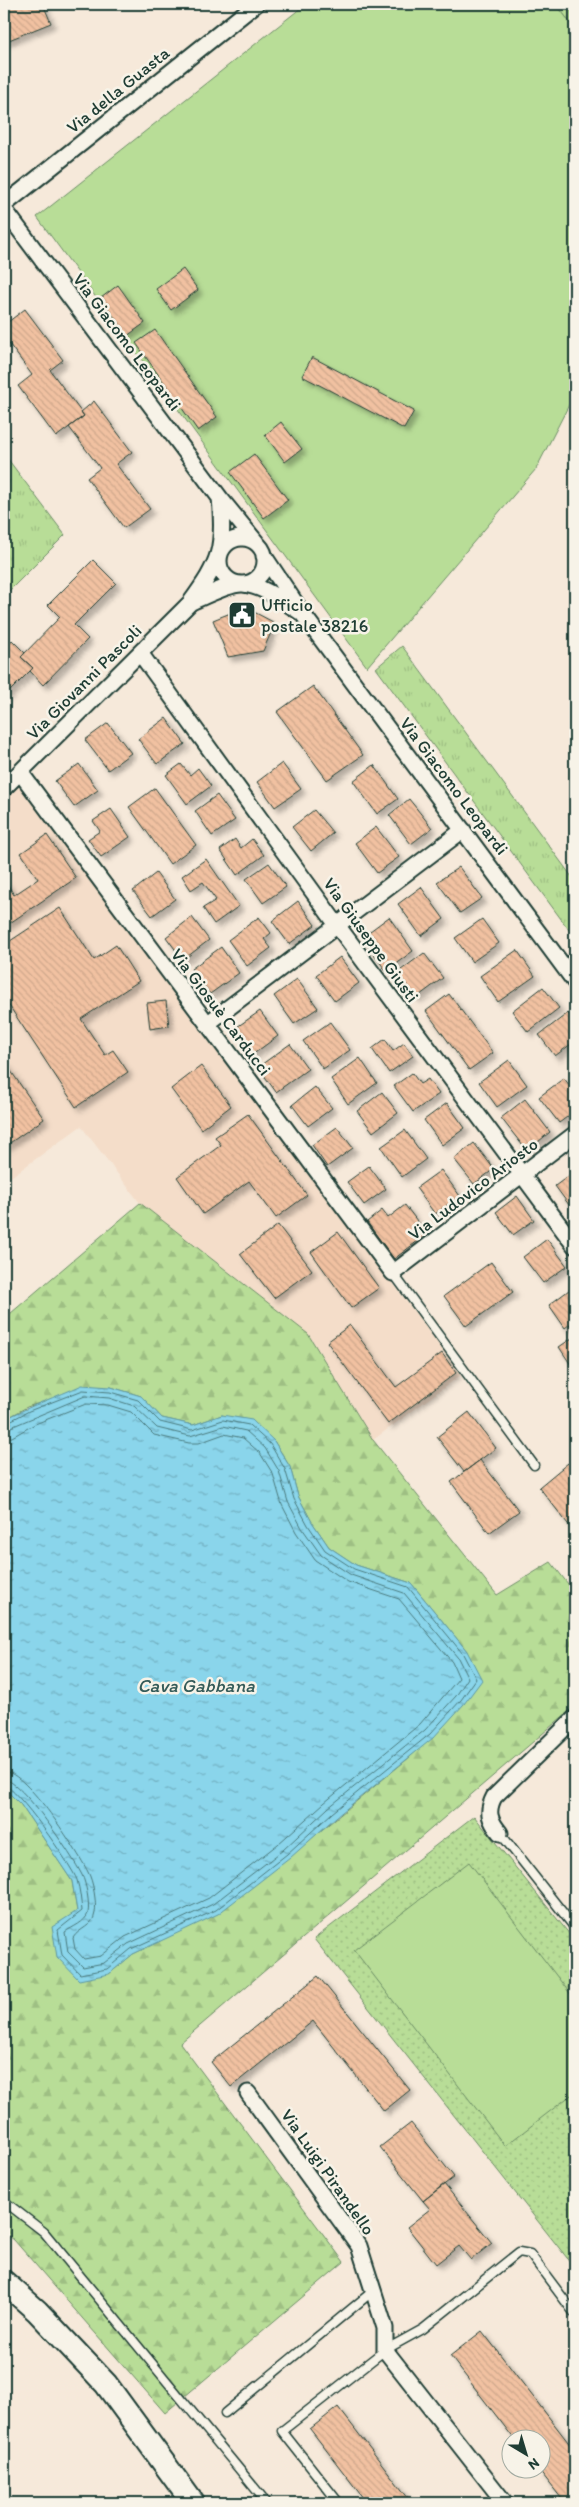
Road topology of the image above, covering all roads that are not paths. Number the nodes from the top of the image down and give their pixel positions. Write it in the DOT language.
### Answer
graph roads {
  1 [pos="256,4"];
  2 [pos="4,207"];
  3 [pos="220,498"];
  4 [pos="256,542"];
  5 [pos="264,556"];
  6 [pos="219,557"];
  7 [pos="242,584"];
  8 [pos="190,603"];
  9 [pos="302,613"];
  10 [pos="140,653"];
  11 [pos="20,772"];
  12 [pos="4,788"];
  13 [pos="463,830"];
  14 [pos="336,925"];
  15 [pos="575,982"];
  16 [pos="207,1024"];
  17 [pos="575,1134"];
  18 [pos="522,1175"];
  19 [pos="575,1246"];
  20 [pos="393,1273"];
  21 [pos="534,1466"];
  22 [pos="575,1718"];
  23 [pos="500,1833"];
  24 [pos="575,1928"];
  25 [pos="248,2093"];
  26 [pos="4,2201"];
  27 [pos="4,2282"];
  28 [pos="373,2291"];
  29 [pos="575,2314"];
  30 [pos="385,2350"];
  31 [pos="225,2413"];
  32 [pos="193,2503"];
  33 [pos="267,2503"];
  34 [pos="339,2503"];
  35 [pos="505,2503"];
  1 -- 2 [label="street, Via della Guasta"];
  2 -- 3 [label="street, Via Giacomo Leopardi"];
  3 -- 4 [label="street, Via Giacomo Leopardi"];
  3 -- 6 [label="street, Via Giacomo Leopardi"];
  4 -- 5 [label="street, Via Giacomo Leopardi"];
  4 -- 6 [label="street"];
  5 -- 7 [label="street"];
  5 -- 9 [label="street, Via Giacomo Leopardi"];
  6 -- 7 [label="street, Via Giacomo Leopardi"];
  6 -- 8 [label="street, Via Giovanni Pascoli"];
  7 -- 8 [label="street, Via Giovanni Pascoli"];
  7 -- 9 [label="street, Via Giacomo Leopardi"];
  8 -- 10 [label="street, Via Giovanni Pascoli"];
  9 -- 13 [label="street, Via Giacomo Leopardi"];
  10 -- 11 [label="street, Via Giovanni Pascoli"];
  10 -- 14 [label="street, Via Giuseppe Giusti"];
  11 -- 12 [label="street, Via Giovanni Pascoli"];
  11 -- 16 [label="street, Via Giosuè Carducci"];
  13 -- 14 [label="street"];
  13 -- 15 [label="street, Via Giacomo Leopardi"];
  14 -- 16 [label="street"];
  14 -- 18 [label="street, Via Giuseppe Giusti"];
  16 -- 20 [label="street, Via Giosuè Carducci"];
  17 -- 18 [label="street, Via Ludovico Ariosto"];
  18 -- 19 [label="street, Via Giuseppe Giusti"];
  18 -- 20 [label="street, Via Ludovico Ariosto"];
  20 -- 21 [label="lane"];
  22 -- 23 [label="street"];
  23 -- 24 [label="lane"];
  25 -- 28 [label="street, Via Luigi Pirandello"];
  26 -- 33 [label="lane"];
  27 -- 32 [label="street"];
  28 -- 30 [label="street, Via Luigi Pirandello"];
  28 -- 31 [label="lane"];
  29 -- 30 [label="lane"];
  30 -- 34 [label="lane"];
  30 -- 35 [label="street"];
}
